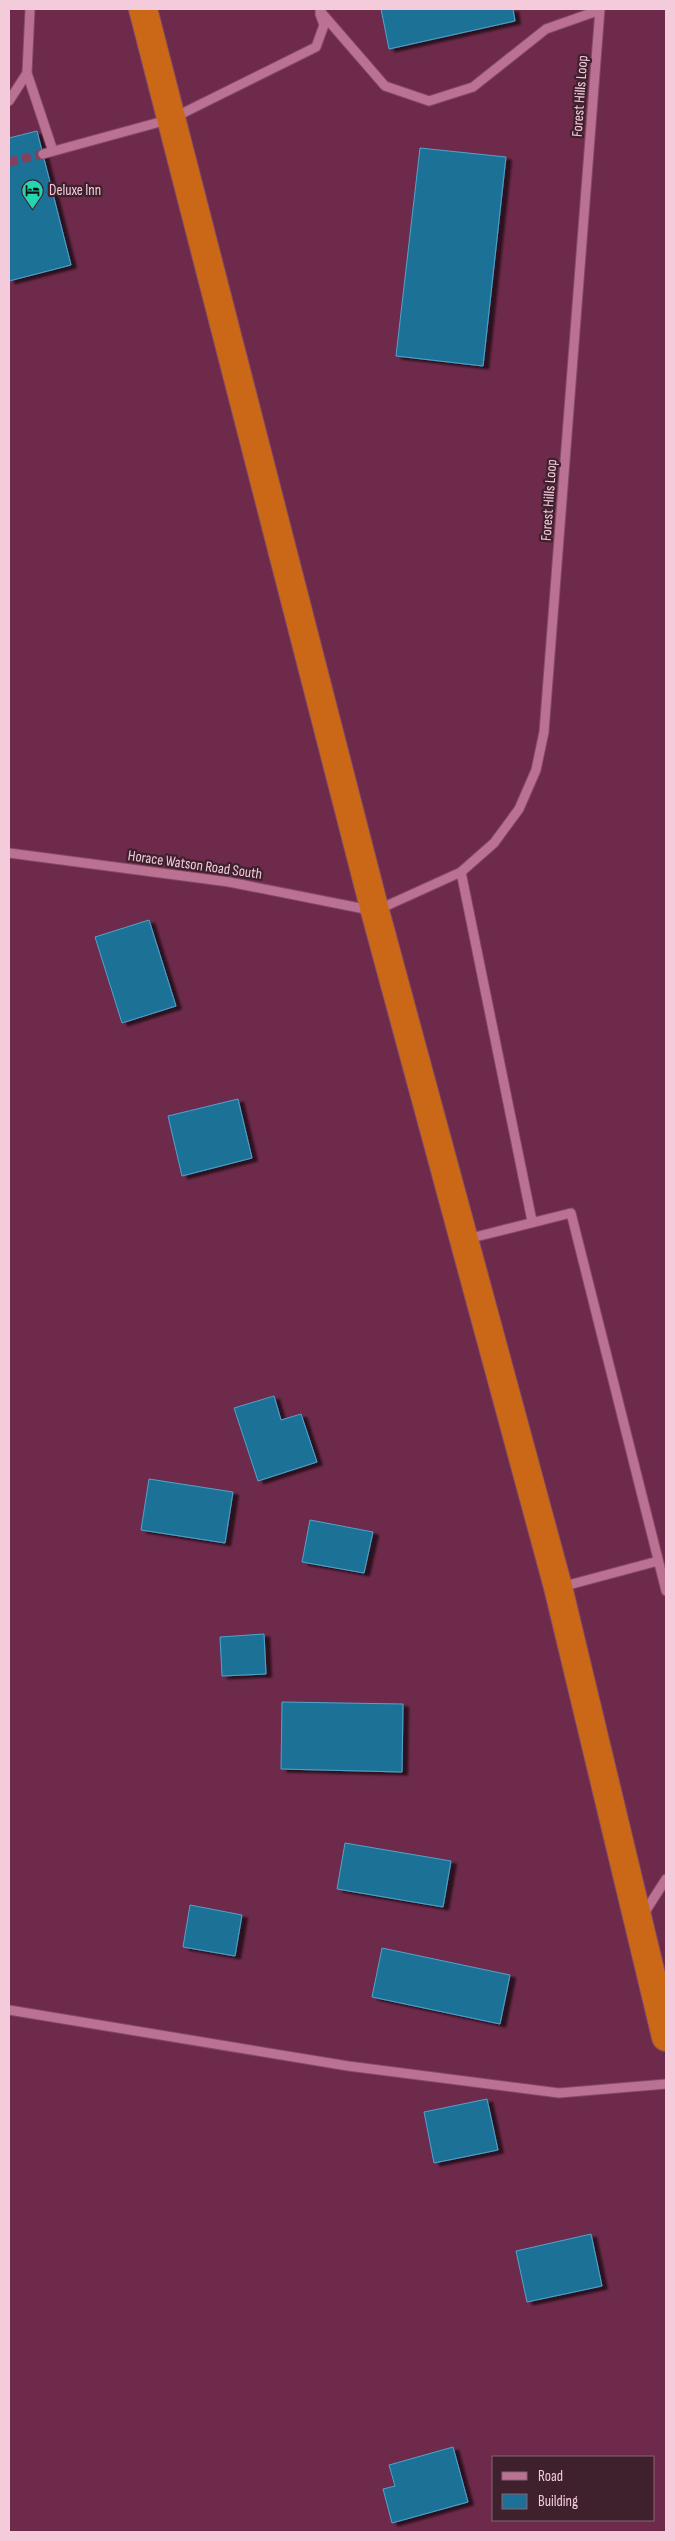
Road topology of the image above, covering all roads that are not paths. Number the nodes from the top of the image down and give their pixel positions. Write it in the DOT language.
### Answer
graph roads {
  1 [pos="30,9"];
  2 [pos="143,9"];
  3 [pos="319,10"];
  4 [pos="600,10"];
  5 [pos="27,73"];
  6 [pos="9,102"];
  7 [pos="172,119"];
  8 [pos="53,151"];
  9 [pos="43,154"];
  10 [pos="9,853"];
  11 [pos="462,872"];
  12 [pos="376,911"];
  13 [pos="532,1221"];
  14 [pos="464,1240"];
  15 [pos="658,1561"];
  16 [pos="558,1588"];
  17 [pos="666,1591"];
  18 [pos="666,1880"];
  19 [pos="639,1921"];
  20 [pos="9,2010"];
  21 [pos="665,2030"];
  22 [pos="666,2084"];
  1 -- 5 [label="street"];
  2 -- 7 [label="highway"];
  3 -- 4 [label="street"];
  3 -- 7 [label="street"];
  4 -- 11 [label="street, Forest Hills Loop"];
  5 -- 6 [label="street"];
  5 -- 8 [label="street"];
  7 -- 8 [label="street"];
  7 -- 12 [label="highway"];
  8 -- 9 [label="street"];
  10 -- 12 [label="street, Horace Watson Road South"];
  11 -- 12 [label="street, Forest Hills Loop"];
  11 -- 13 [label="street"];
  12 -- 14 [label="highway"];
  13 -- 14 [label="street"];
  13 -- 15 [label="street"];
  14 -- 16 [label="highway"];
  15 -- 16 [label="street"];
  15 -- 17 [label="street"];
  16 -- 19 [label="highway"];
  18 -- 19 [label="street"];
  19 -- 21 [label="highway"];
  20 -- 22 [label="street"];
}
